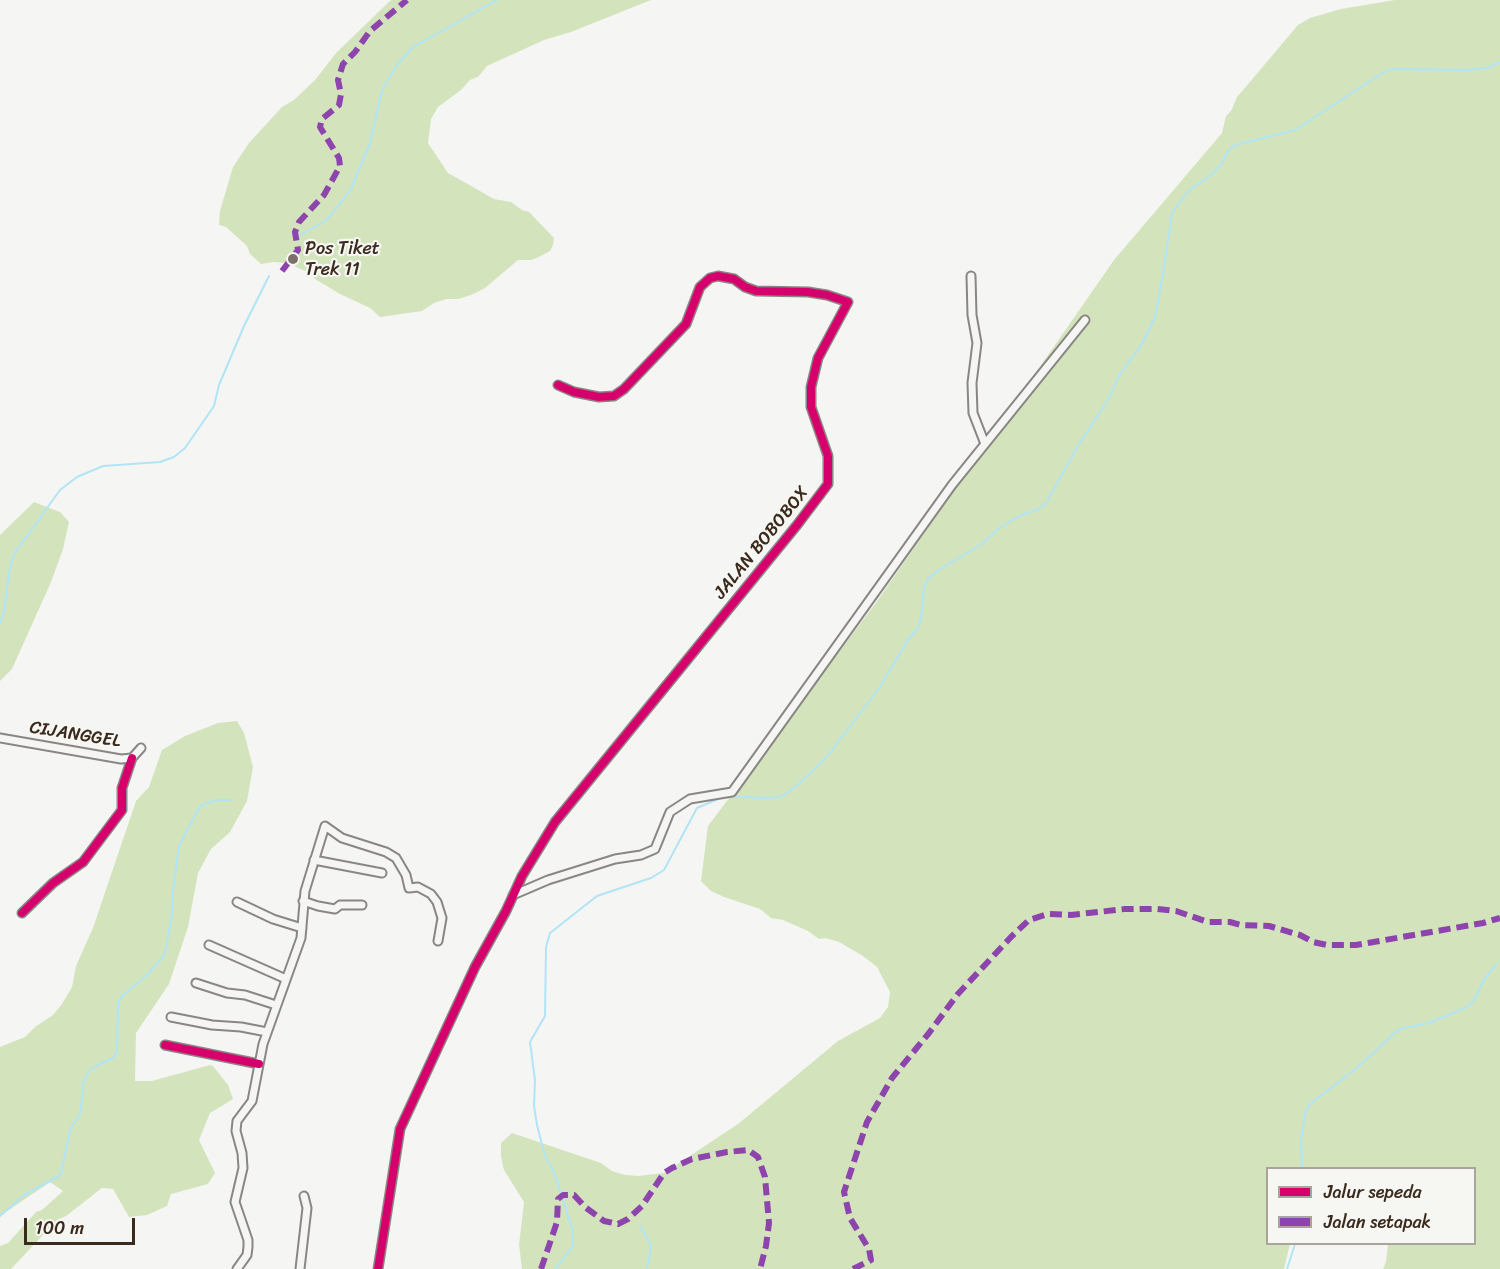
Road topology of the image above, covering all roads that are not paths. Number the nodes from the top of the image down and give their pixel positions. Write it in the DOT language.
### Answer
graph roads {
  1 [pos="971,276"];
  2 [pos="1085,320"];
  3 [pos="558,385"];
  4 [pos="985,444"];
  5 [pos="0,738"];
  6 [pos="141,748"];
  7 [pos="132,758"];
  8 [pos="314,860"];
  9 [pos="381,873"];
  10 [pos="513,895"];
  11 [pos="303,901"];
  12 [pos="237,902"];
  13 [pos="362,905"];
  14 [pos="22,913"];
  15 [pos="302,928"];
  16 [pos="438,941"];
  17 [pos="208,945"];
  18 [pos="286,979"];
  19 [pos="196,983"];
  20 [pos="276,1005"];
  21 [pos="171,1017"];
  22 [pos="267,1032"];
  23 [pos="165,1045"];
  24 [pos="260,1061"];
  25 [pos="304,1196"];
  26 [pos="237,1269"];
  27 [pos="300,1269"];
  28 [pos="378,1269"];
  1 -- 4 [label="street"];
  2 -- 4 [label="street"];
  3 -- 10 [label="street, JALAN BOBOBOX"];
  4 -- 10 [label="street"];
  5 -- 7 [label="street, CIJANGGEL"];
  6 -- 7 [label="street, CIJANGGEL"];
  7 -- 14 [label="street"];
  8 -- 9 [label="street"];
  8 -- 11 [label="street"];
  8 -- 16 [label="street"];
  10 -- 28 [label="street, JALAN BOBOBOX"];
  11 -- 13 [label="street"];
  11 -- 15 [label="street"];
  12 -- 15 [label="street"];
  15 -- 18 [label="street"];
  17 -- 18 [label="street"];
  18 -- 20 [label="street"];
  19 -- 20 [label="street"];
  20 -- 22 [label="street"];
  21 -- 22 [label="street"];
  22 -- 24 [label="street"];
  23 -- 24 [label="street"];
  24 -- 26 [label="street"];
  25 -- 27 [label="street"];
}
